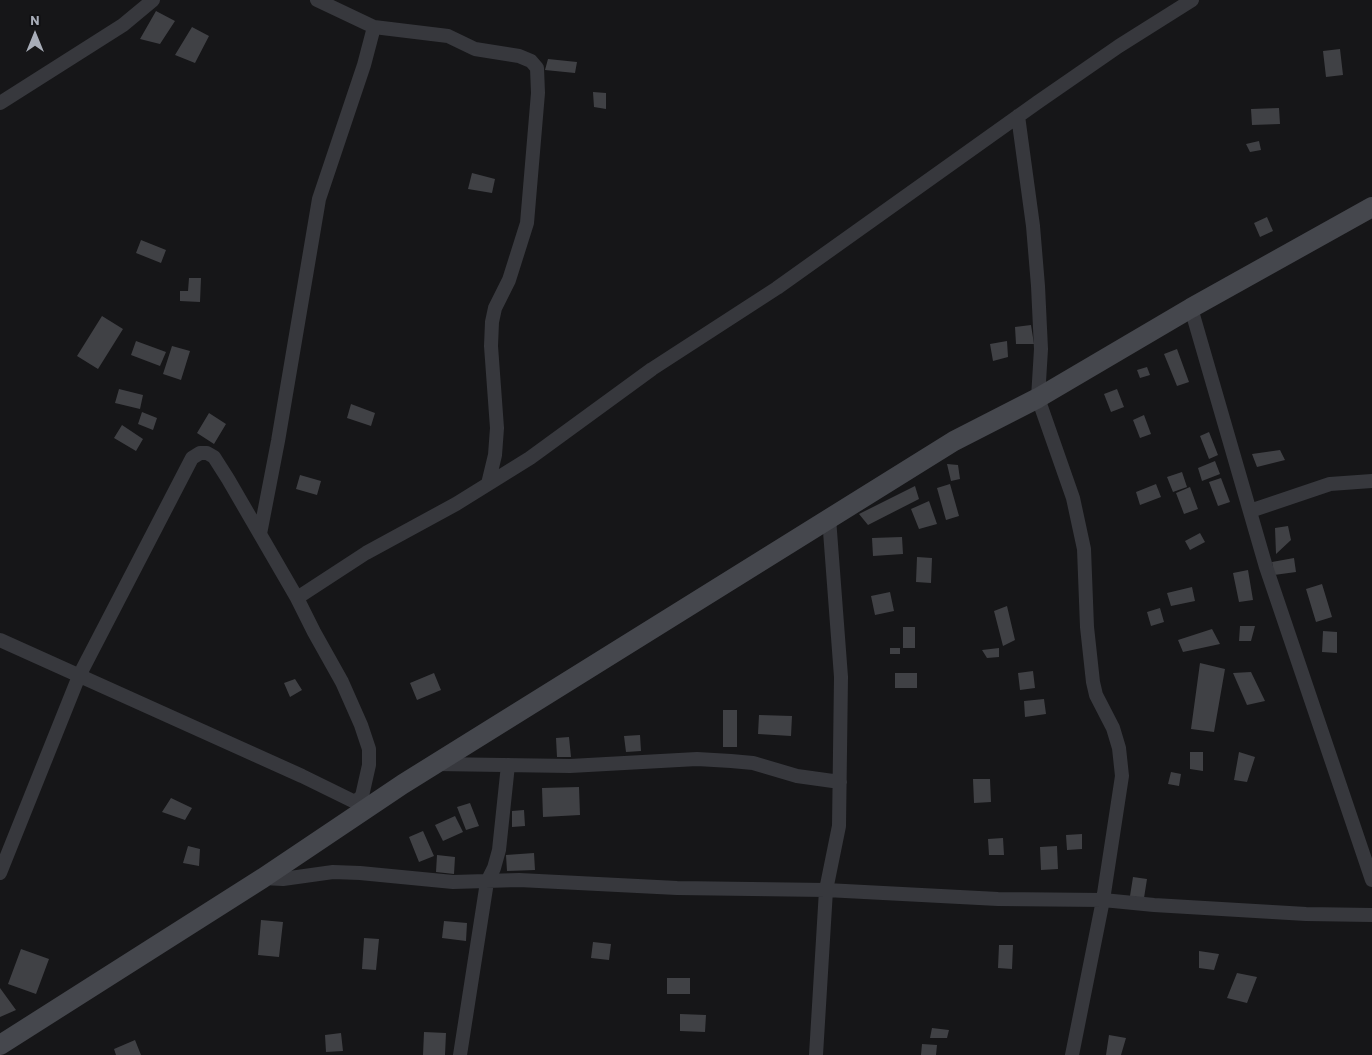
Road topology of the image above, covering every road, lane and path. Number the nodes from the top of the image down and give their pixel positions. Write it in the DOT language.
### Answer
graph roads {
  1 [pos="153,0"];
  2 [pos="317,0"];
  3 [pos="1192,0"];
  4 [pos="374,27"];
  5 [pos="0,102"];
  6 [pos="1018,116"];
  7 [pos="1372,207"];
  8 [pos="1191,308"];
  9 [pos="1038,398"];
  10 [pos="1372,481"];
  11 [pos="488,484"];
  12 [pos="1250,511"];
  13 [pos="829,518"];
  14 [pos="260,534"];
  15 [pos="297,598"];
  16 [pos="0,640"];
  17 [pos="79,676"];
  18 [pos="435,764"];
  19 [pos="508,765"];
  20 [pos="840,782"];
  21 [pos="360,805"];
  22 [pos="0,873"];
  23 [pos="263,878"];
  24 [pos="1372,880"];
  25 [pos="487,882"];
  26 [pos="826,890"];
  27 [pos="1103,900"];
  28 [pos="1372,915"];
  29 [pos="0,1045"];
  30 [pos="460,1055"];
  31 [pos="816,1055"];
  32 [pos="1072,1055"];
  1 -- 5 [label="street"];
  2 -- 4 [label="street"];
  3 -- 6 [label="street"];
  4 -- 11 [label="street"];
  4 -- 14 [label="street"];
  6 -- 9 [label="street"];
  6 -- 11 [label="street"];
  7 -- 8 [label="street"];
  8 -- 9 [label="street"];
  8 -- 12 [label="street"];
  9 -- 13 [label="street"];
  9 -- 27 [label="street"];
  10 -- 12 [label="street"];
  11 -- 15 [label="street"];
  12 -- 24 [label="street"];
  13 -- 18 [label="street"];
  13 -- 20 [label="street"];
  14 -- 15 [label="street"];
  14 -- 17 [label="street"];
  15 -- 21 [label="street"];
  16 -- 17 [label="street"];
  17 -- 21 [label="street"];
  17 -- 22 [label="street"];
  18 -- 19 [label="street"];
  18 -- 21 [label="street"];
  19 -- 20 [label="street"];
  19 -- 25 [label="street"];
  20 -- 26 [label="street"];
  21 -- 23 [label="street"];
  23 -- 25 [label="street"];
  23 -- 29 [label="street"];
  25 -- 26 [label="street"];
  25 -- 30 [label="street"];
  26 -- 27 [label="street"];
  26 -- 31 [label="street"];
  27 -- 28 [label="street"];
  27 -- 32 [label="street"];
}
